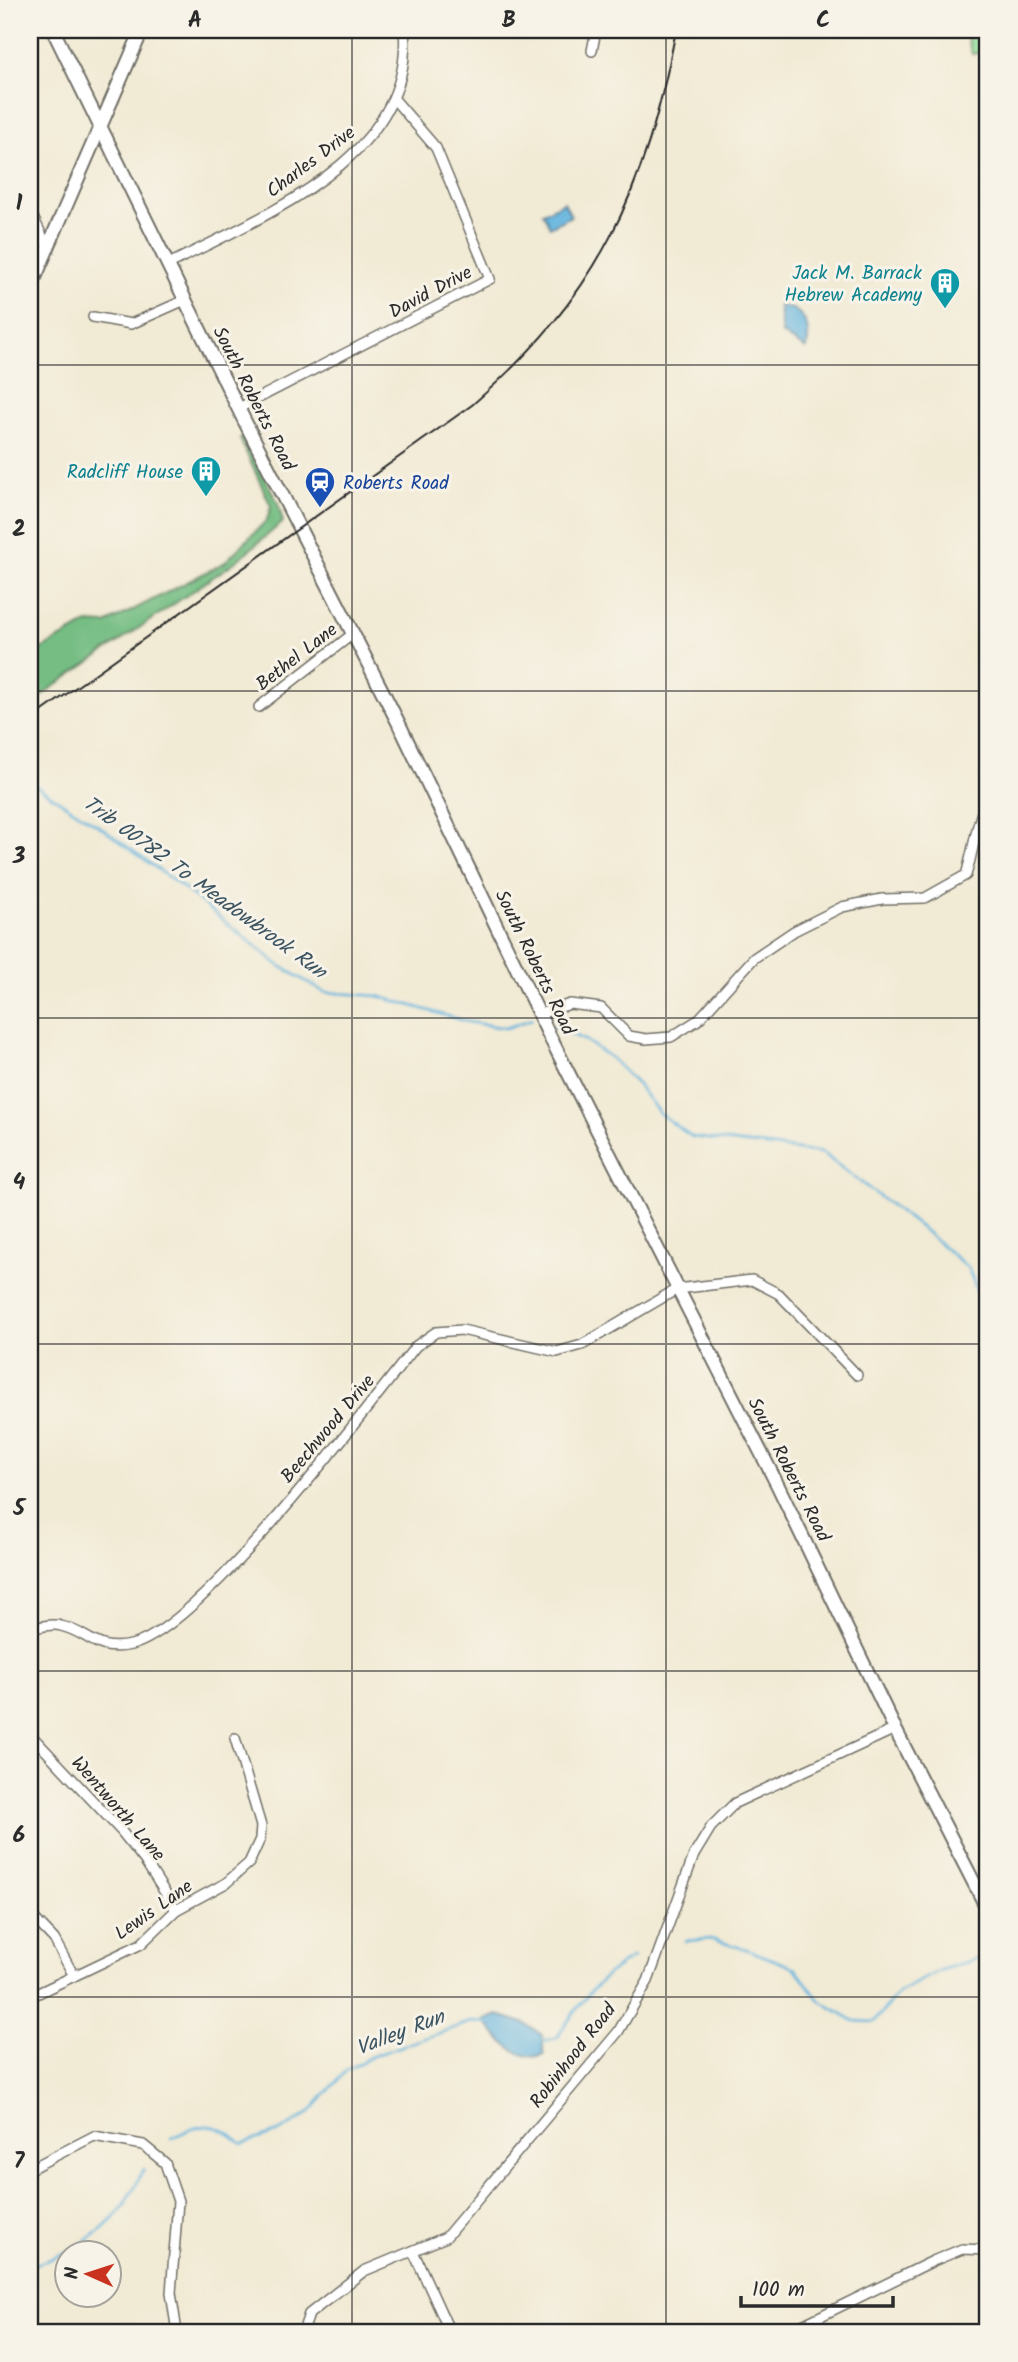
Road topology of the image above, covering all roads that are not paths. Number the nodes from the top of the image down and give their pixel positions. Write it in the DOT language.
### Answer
graph roads {
  1 [pos="52,30"];
  2 [pos="142,30"];
  3 [pos="404,30"];
  4 [pos="596,30"];
  5 [pos="592,51"];
  6 [pos="394,99"];
  7 [pos="100,125"];
  8 [pos="30,211"];
  9 [pos="48,248"];
  10 [pos="169,264"];
  11 [pos="30,289"];
  12 [pos="185,300"];
  13 [pos="93,317"];
  14 [pos="239,408"];
  15 [pos="354,633"];
  16 [pos="259,707"];
  17 [pos="988,800"];
  18 [pos="539,1014"];
  19 [pos="988,1109"];
  20 [pos="988,1146"];
  21 [pos="677,1289"];
  22 [pos="857,1375"];
  23 [pos="30,1629"];
  24 [pos="895,1729"];
  25 [pos="30,1734"];
  26 [pos="235,1738"];
  27 [pos="176,1910"];
  28 [pos="988,1910"];
  29 [pos="30,1914"];
  30 [pos="74,1976"];
  31 [pos="30,1997"];
  32 [pos="30,2169"];
  33 [pos="988,2250"];
  34 [pos="413,2251"];
  35 [pos="177,2332"];
  36 [pos="303,2332"];
  37 [pos="450,2332"];
  38 [pos="788,2332"];
  1 -- 7 [label="street, South Roberts Road"];
  2 -- 7 [label="street"];
  3 -- 6 [label="street, Charles Drive"];
  4 -- 5 [label="street"];
  6 -- 10 [label="street, Charles Drive"];
  6 -- 14 [label="street, David Drive"];
  7 -- 9 [label="street"];
  7 -- 10 [label="street, South Roberts Road"];
  8 -- 9 [label="street"];
  9 -- 11 [label="street"];
  10 -- 12 [label="street, South Roberts Road"];
  12 -- 13 [label="street"];
  12 -- 14 [label="street, South Roberts Road"];
  14 -- 15 [label="street, South Roberts Road"];
  15 -- 16 [label="street, Bethel Lane"];
  15 -- 18 [label="street, South Roberts Road"];
  17 -- 18 [label="street"];
  18 -- 21 [label="street, South Roberts Road"];
  19 -- 20 [label="street"];
  21 -- 22 [label="street"];
  21 -- 23 [label="street, Beechwood Drive"];
  21 -- 24 [label="street, South Roberts Road"];
  24 -- 28 [label="street, South Roberts Road"];
  24 -- 34 [label="street, Robinhood Road"];
  25 -- 27 [label="street, Wentworth Lane"];
  26 -- 27 [label="street, Lewis Lane"];
  27 -- 30 [label="street, Lewis Lane"];
  29 -- 30 [label="street"];
  30 -- 31 [label="street, Lewis Lane"];
  32 -- 35 [label="street"];
  33 -- 38 [label="street"];
  34 -- 36 [label="street, Robinhood Road"];
  34 -- 37 [label="street"];
}
